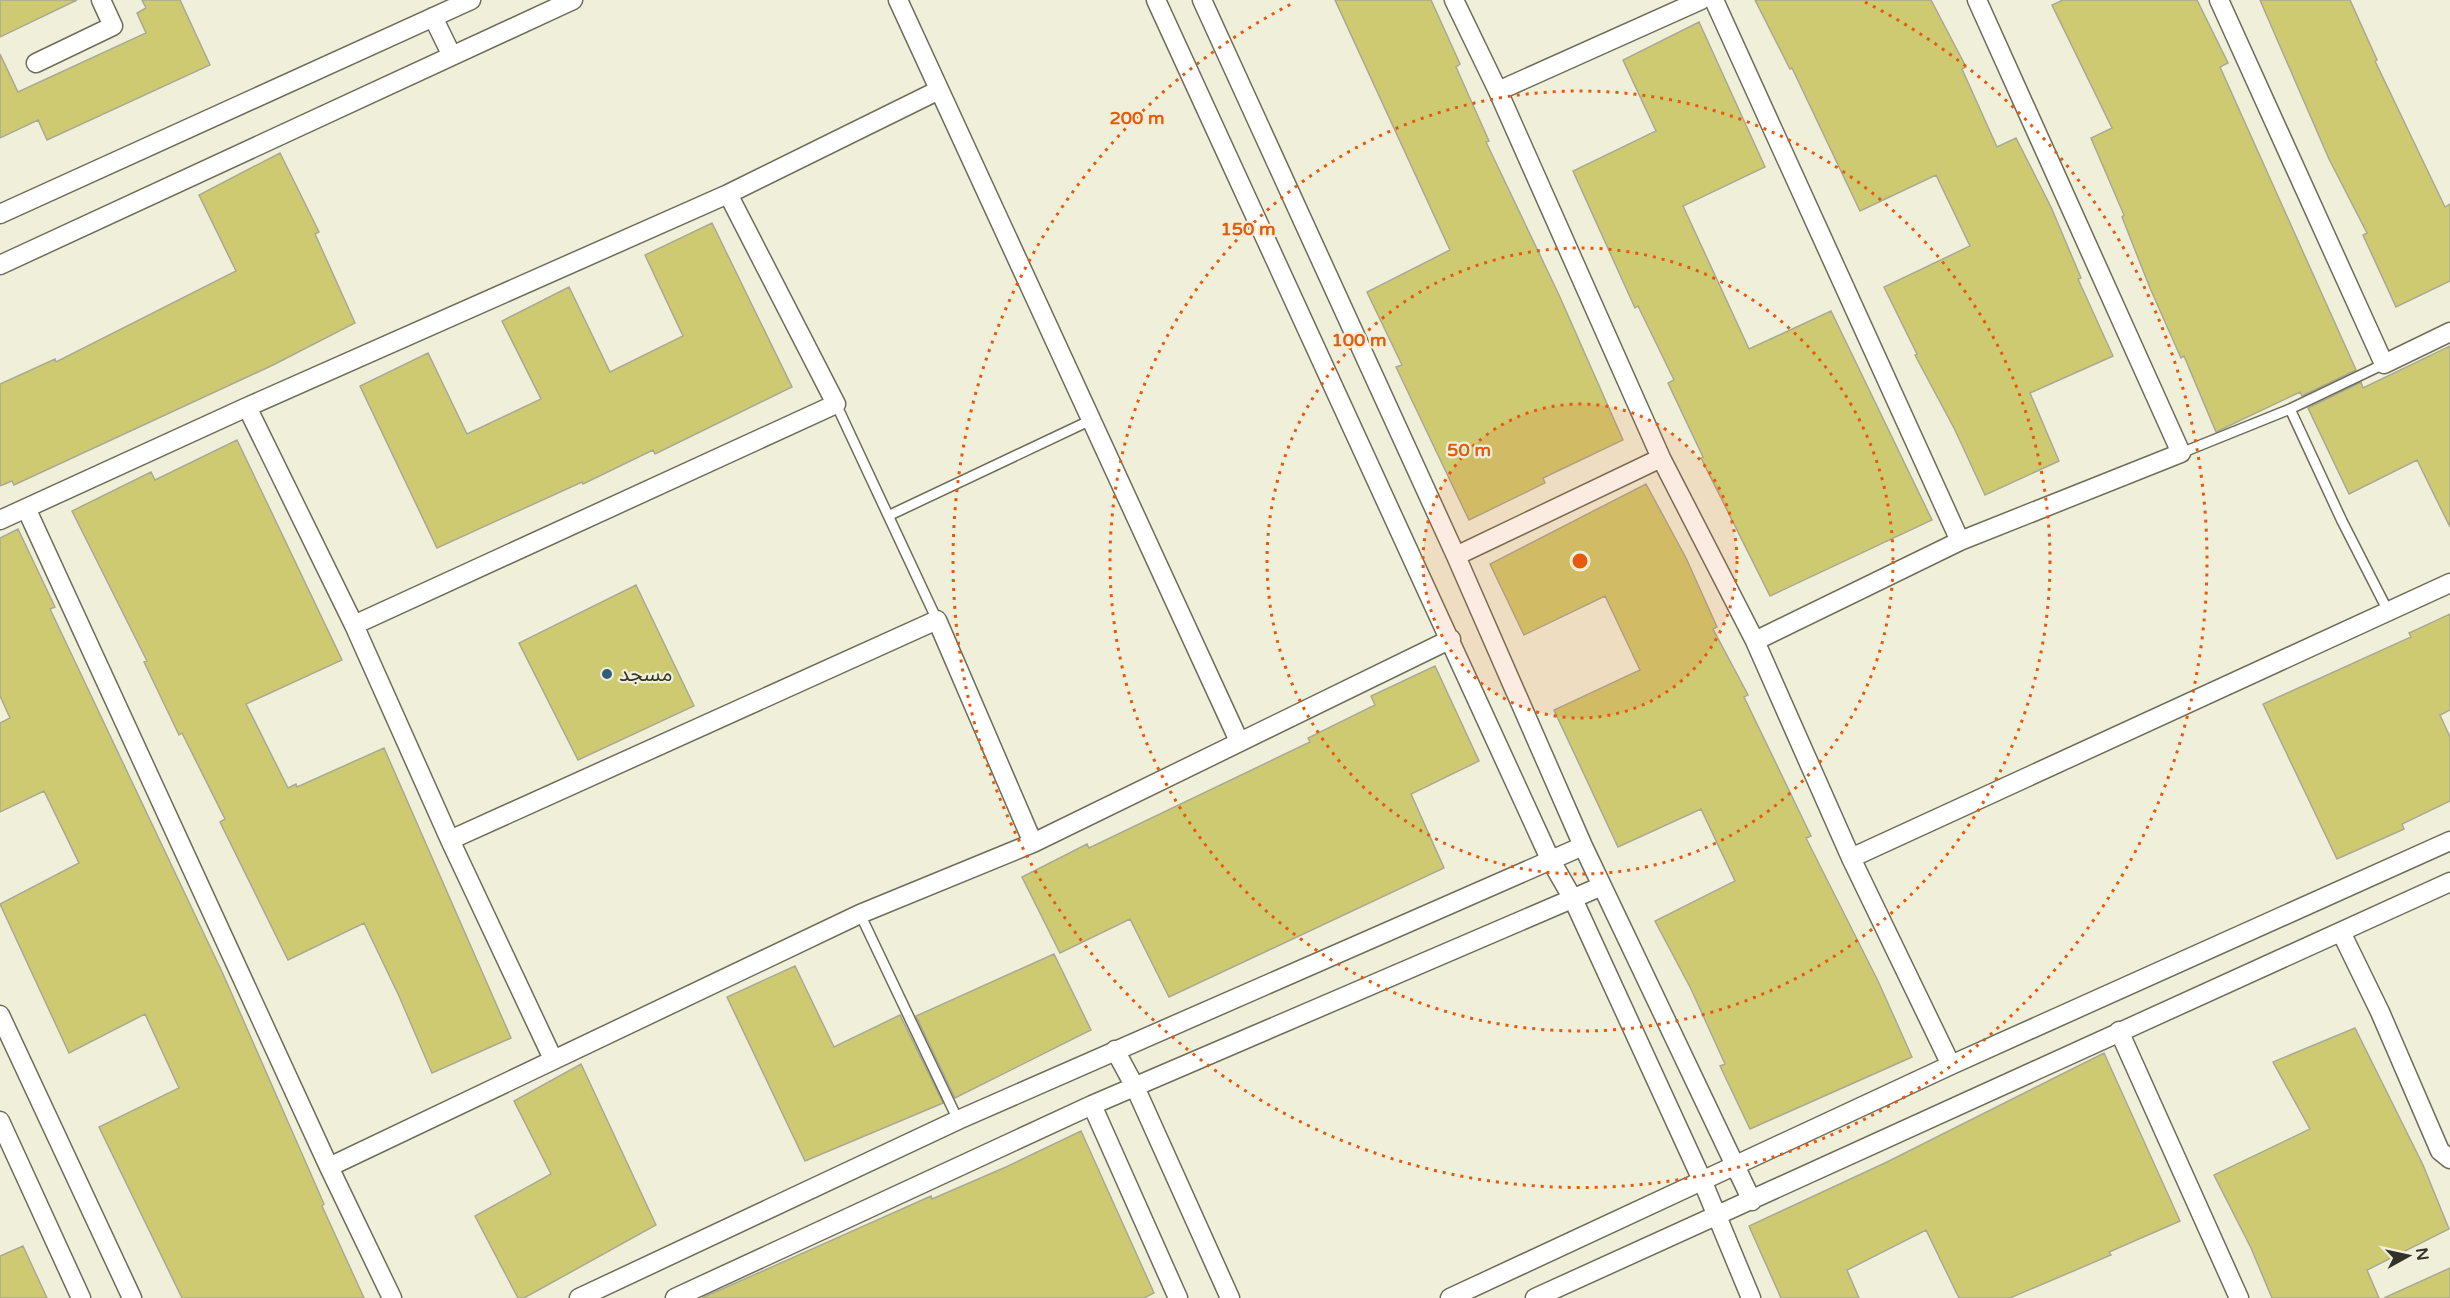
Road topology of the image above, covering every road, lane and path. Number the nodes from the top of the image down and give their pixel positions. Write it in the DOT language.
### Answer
graph roads {
  1 [pos="101,0"];
  2 [pos="471,0"];
  3 [pos="573,0"];
  4 [pos="898,0"];
  5 [pos="1156,0"];
  6 [pos="1202,0"];
  7 [pos="1454,0"];
  8 [pos="1701,0"];
  9 [pos="1714,0"];
  10 [pos="1977,0"];
  11 [pos="2219,0"];
  12 [pos="433,17"];
  13 [pos="452,56"];
  14 [pos="36,63"];
  15 [pos="939,90"];
  16 [pos="1498,91"];
  17 [pos="728,194"];
  18 [pos="0,214"];
  19 [pos="0,265"];
  20 [pos="2450,332"];
  21 [pos="2385,364"];
  22 [pos="836,404"];
  23 [pos="247,407"];
  24 [pos="2290,409"];
  25 [pos="1091,420"];
  26 [pos="2181,453"];
  27 [pos="1661,458"];
  28 [pos="26,508"];
  29 [pos="890,515"];
  30 [pos="0,520"];
  31 [pos="1960,541"];
  32 [pos="1456,556"];
  33 [pos="2450,584"];
  34 [pos="2388,611"];
  35 [pos="937,620"];
  36 [pos="354,625"];
  37 [pos="1451,639"];
  38 [pos="1755,641"];
  39 [pos="1239,741"];
  40 [pos="450,840"];
  41 [pos="2450,842"];
  42 [pos="1033,843"];
  43 [pos="1583,846"];
  44 [pos="1851,858"];
  45 [pos="1550,859"];
  46 [pos="2450,882"];
  47 [pos="1602,886"];
  48 [pos="1573,900"];
  49 [pos="860,915"];
  50 [pos="2340,932"];
  51 [pos="0,1015"];
  52 [pos="2119,1031"];
  53 [pos="1114,1050"];
  54 [pos="552,1059"];
  55 [pos="1951,1065"];
  56 [pos="1135,1087"];
  57 [pos="1092,1105"];
  58 [pos="958,1120"];
  59 [pos="0,1121"];
  60 [pos="2450,1159"];
  61 [pos="1736,1164"];
  62 [pos="329,1167"];
  63 [pos="1702,1180"];
  64 [pos="1752,1200"];
  65 [pos="1717,1217"];
  66 [pos="81,1298"];
  67 [pos="132,1298"];
  68 [pos="392,1298"];
  69 [pos="579,1298"];
  70 [pos="675,1298"];
  71 [pos="1178,1298"];
  72 [pos="1230,1298"];
  73 [pos="1450,1298"];
  74 [pos="1534,1298"];
  75 [pos="1751,1298"];
  76 [pos="2239,1298"];
  1 -- 14 [label="street"];
  2 -- 12 [label="street"];
  3 -- 13 [label="street"];
  4 -- 15 [label="street"];
  5 -- 37 [label="street"];
  6 -- 32 [label="street"];
  7 -- 16 [label="street"];
  8 -- 16 [label="street"];
  9 -- 31 [label="street"];
  10 -- 26 [label="street"];
  11 -- 21 [label="street"];
  12 -- 13 [label="street"];
  12 -- 18 [label="street"];
  13 -- 19 [label="street"];
  15 -- 17 [label="street"];
  15 -- 25 [label="street"];
  16 -- 27 [label="street"];
  17 -- 22 [label="street"];
  17 -- 23 [label="street"];
  20 -- 21 [label="street"];
  21 -- 24 [label="lane"];
  22 -- 29 [label="lane"];
  22 -- 36 [label="street"];
  23 -- 28 [label="street"];
  23 -- 36 [label="street"];
  24 -- 26 [label="lane"];
  24 -- 34 [label="lane"];
  25 -- 29 [label="lane"];
  25 -- 39 [label="street"];
  26 -- 31 [label="street"];
  27 -- 32 [label="street"];
  27 -- 38 [label="street"];
  28 -- 30 [label="street"];
  28 -- 62 [label="street"];
  29 -- 35 [label="lane"];
  31 -- 38 [label="street"];
  32 -- 43 [label="street"];
  33 -- 34 [label="street"];
  34 -- 44 [label="street"];
  35 -- 40 [label="street"];
  35 -- 42 [label="street"];
  36 -- 40 [label="street"];
  37 -- 39 [label="street"];
  37 -- 45 [label="street"];
  38 -- 44 [label="street"];
  39 -- 42 [label="street"];
  40 -- 54 [label="street"];
  41 -- 55 [label="street"];
  42 -- 49 [label="street"];
  43 -- 45 [label="street"];
  43 -- 47 [label="street"];
  44 -- 55 [label="street"];
  45 -- 48 [label="street"];
  45 -- 53 [label="street"];
  46 -- 50 [label="street"];
  47 -- 48 [label="street"];
  47 -- 61 [label="street"];
  48 -- 56 [label="street"];
  48 -- 63 [label="street"];
  49 -- 54 [label="street"];
  49 -- 58 [label="lane"];
  50 -- 52 [label="street"];
  50 -- 60 [label="street"];
  51 -- 67 [label="street"];
  52 -- 64 [label="street"];
  52 -- 76 [label="street"];
  53 -- 56 [label="street"];
  53 -- 58 [label="street"];
  54 -- 62 [label="street"];
  55 -- 61 [label="street"];
  56 -- 57 [label="street"];
  56 -- 72 [label="street"];
  57 -- 70 [label="street"];
  57 -- 71 [label="street"];
  58 -- 69 [label="street"];
  59 -- 66 [label="street"];
  61 -- 63 [label="street"];
  61 -- 64 [label="street"];
  62 -- 68 [label="street"];
  63 -- 65 [label="street"];
  63 -- 73 [label="street"];
  64 -- 65 [label="street"];
  65 -- 74 [label="street"];
  65 -- 75 [label="street"];
}
